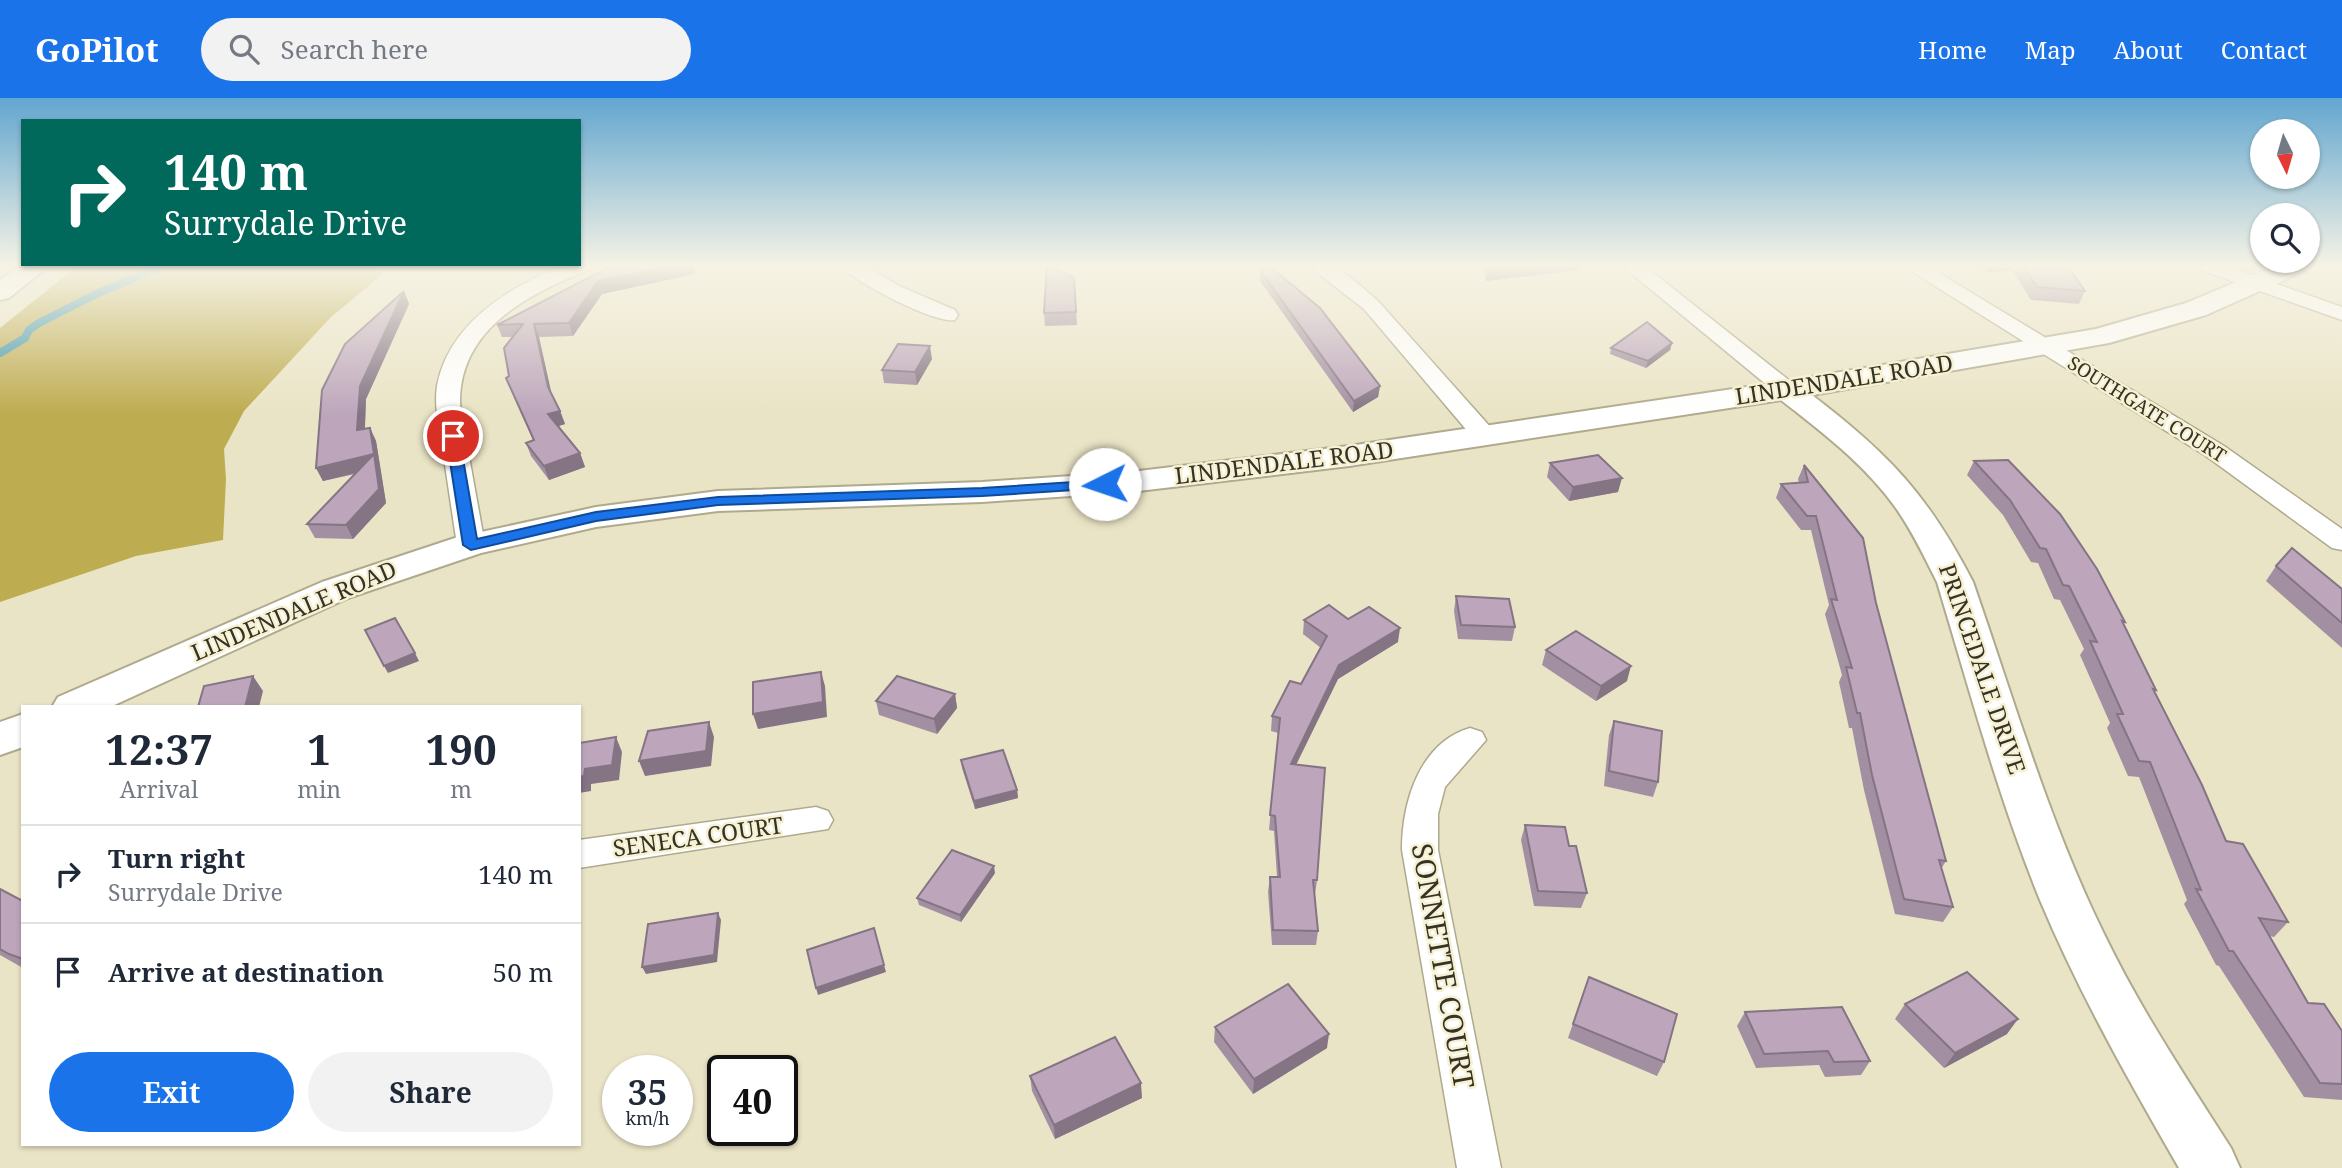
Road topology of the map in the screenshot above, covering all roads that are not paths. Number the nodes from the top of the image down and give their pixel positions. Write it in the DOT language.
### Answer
graph roads {
  1 [pos="496,314"];
  2 [pos="1379,314"];
  3 [pos="1692,314"];
  4 [pos="1993,314"];
  5 [pos="2181,314"];
  6 [pos="2046,346"];
  7 [pos="1787,390"];
  8 [pos="1484,435"];
  9 [pos="2342,542"];
  10 [pos="471,545"];
  11 [pos="77,705"];
  12 [pos="21,730"];
  13 [pos="0,740"];
  14 [pos="1470,740"];
  15 [pos="816,820"];
  16 [pos="581,854"];
  17 [pos="1479,1168"];
  18 [pos="2211,1168"];
  1 -- 10 [label="street"];
  2 -- 8 [label="street"];
  3 -- 7 [label="street, PRINCEDALE DRIVE"];
  4 -- 6 [label="street, SOUTHGATE COURT"];
  5 -- 6 [label="street, LINDENDALE ROAD"];
  6 -- 7 [label="street, LINDENDALE ROAD"];
  6 -- 9 [label="street, SOUTHGATE COURT"];
  7 -- 8 [label="street, LINDENDALE ROAD"];
  7 -- 18 [label="street, PRINCEDALE DRIVE"];
  8 -- 10 [label="street, LINDENDALE ROAD"];
  10 -- 11 [label="street, LINDENDALE ROAD"];
  12 -- 13 [label="street"];
  14 -- 17 [label="street, SONNETTE COURT"];
  15 -- 16 [label="street, SENECA COURT"];
}
